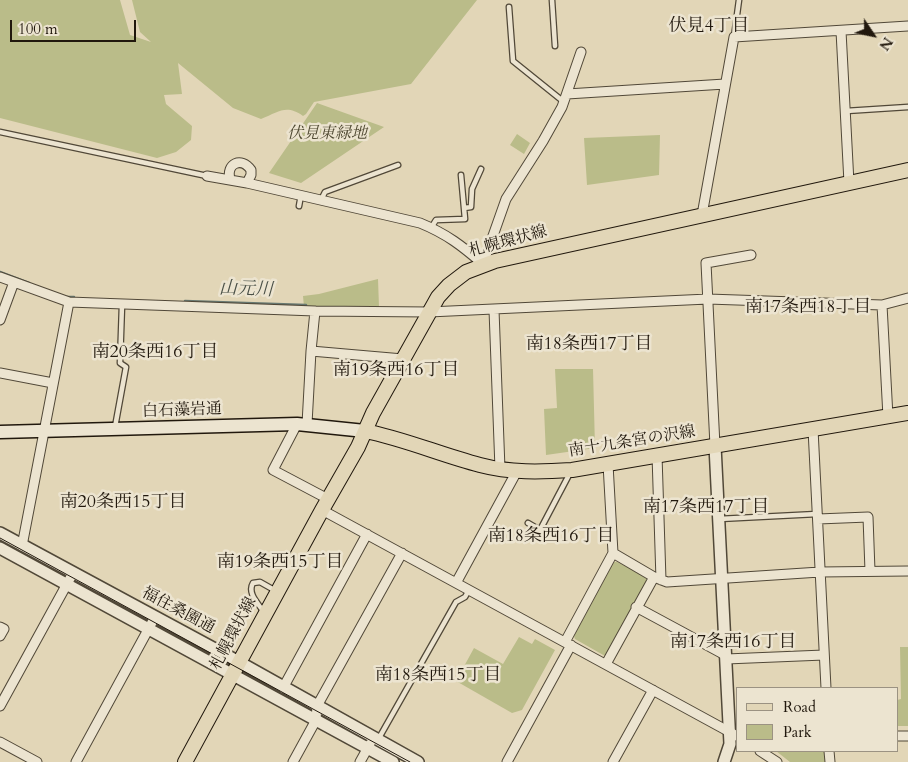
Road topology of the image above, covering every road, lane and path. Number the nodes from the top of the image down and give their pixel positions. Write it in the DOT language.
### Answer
graph roads {
  1 [pos="552,0"];
  2 [pos="739,0"];
  3 [pos="509,7"];
  4 [pos="908,26"];
  5 [pos="841,31"];
  6 [pos="734,37"];
  7 [pos="556,46"];
  8 [pos="581,52"];
  9 [pos="725,84"];
  10 [pos="565,98"];
  11 [pos="908,107"];
  12 [pos="844,111"];
  13 [pos="0,132"];
  14 [pos="398,165"];
  15 [pos="481,169"];
  16 [pos="908,170"];
  17 [pos="461,175"];
  18 [pos="207,176"];
  19 [pos="230,179"];
  20 [pos="247,182"];
  21 [pos="849,183"];
  22 [pos="302,195"];
  23 [pos="321,200"];
  24 [pos="299,206"];
  25 [pos="464,208"];
  26 [pos="702,215"];
  27 [pos="431,228"];
  28 [pos="751,255"];
  29 [pos="483,264"];
  30 [pos="0,277"];
  31 [pos="14,282"];
  32 [pos="908,298"];
  33 [pos="708,299"];
  34 [pos="69,302"];
  35 [pos="122,304"];
  36 [pos="882,305"];
  37 [pos="315,310"];
  38 [pos="494,310"];
  39 [pos="429,312"];
  40 [pos="0,320"];
  41 [pos="311,351"];
  42 [pos="403,359"];
  43 [pos="0,373"];
  44 [pos="53,383"];
  45 [pos="908,413"];
  46 [pos="888,417"];
  47 [pos="302,424"];
  48 [pos="115,429"];
  49 [pos="813,429"];
  50 [pos="44,431"];
  51 [pos="365,431"];
  52 [pos="0,432"];
  53 [pos="715,446"];
  54 [pos="657,455"];
  55 [pos="608,464"];
  56 [pos="500,469"];
  57 [pos="572,470"];
  58 [pos="517,471"];
  59 [pos="325,504"];
  60 [pos="818,516"];
  61 [pos="718,519"];
  62 [pos="528,524"];
  63 [pos="0,533"];
  64 [pos="368,534"];
  65 [pos="22,546"];
  66 [pos="0,548"];
  67 [pos="402,553"];
  68 [pos="613,553"];
  69 [pos="908,570"];
  70 [pos="870,571"];
  71 [pos="73,572"];
  72 [pos="820,572"];
  73 [pos="657,578"];
  74 [pos="721,579"];
  75 [pos="456,583"];
  76 [pos="67,584"];
  77 [pos="469,590"];
  78 [pos="277,592"];
  79 [pos="636,607"];
  80 [pos="265,614"];
  81 [pos="155,617"];
  82 [pos="0,627"];
  83 [pos="148,628"];
  84 [pos="0,636"];
  85 [pos="568,644"];
  86 [pos="824,655"];
  87 [pos="725,657"];
  88 [pos="606,664"];
  89 [pos="236,668"];
  90 [pos="826,687"];
  91 [pos="283,688"];
  92 [pos="652,690"];
  93 [pos="0,706"];
  94 [pos="317,706"];
  95 [pos="316,720"];
  96 [pos="733,734"];
  97 [pos="376,738"];
  98 [pos="0,742"];
  99 [pos="368,748"];
  100 [pos="762,752"];
  101 [pos="402,758"];
  102 [pos="37,762"];
  103 [pos="76,762"];
  104 [pos="185,762"];
  105 [pos="293,762"];
  106 [pos="360,762"];
  107 [pos="393,762"];
  108 [pos="418,762"];
  109 [pos="507,762"];
  110 [pos="613,762"];
  111 [pos="724,762"];
  112 [pos="777,762"];
  1 -- 7 [label="lane"];
  2 -- 6 [label="lane"];
  3 -- 10 [label="lane"];
  4 -- 5 [label="street"];
  5 -- 6 [label="street"];
  5 -- 12 [label="street"];
  6 -- 9 [label="street"];
  8 -- 10 [label="street"];
  9 -- 10 [label="street"];
  9 -- 26 [label="street"];
  10 -- 29 [label="street"];
  11 -- 12 [label="lane"];
  12 -- 21 [label="street"];
  13 -- 18 [label="lane"];
  14 -- 23 [label="lane"];
  15 -- 25 [label="lane"];
  16 -- 21 [label="main road, 札幌環状線"];
  17 -- 25 [label="lane"];
  18 -- 19 [label="street"];
  19 -- 20 [label="street"];
  19 -- 20 [label="street"];
  20 -- 22 [label="street"];
  21 -- 26 [label="main road, 札幌環状線"];
  22 -- 23 [label="street"];
  22 -- 24 [label="lane"];
  23 -- 27 [label="street"];
  25 -- 27 [label="lane"];
  26 -- 29 [label="main road, 札幌環状線"];
  27 -- 29 [label="street"];
  28 -- 33 [label="street"];
  29 -- 39 [label="main road, 札幌環状線"];
  30 -- 31 [label="street"];
  31 -- 34 [label="street"];
  31 -- 40 [label="street"];
  32 -- 36 [label="street"];
  33 -- 36 [label="street"];
  33 -- 38 [label="street"];
  33 -- 53 [label="street"];
  34 -- 35 [label="street"];
  34 -- 44 [label="street"];
  35 -- 37 [label="street"];
  35 -- 48 [label="lane"];
  36 -- 46 [label="street"];
  37 -- 39 [label="street"];
  37 -- 41 [label="street"];
  38 -- 39 [label="street"];
  38 -- 56 [label="street"];
  39 -- 42 [label="main road, 札幌環状線"];
  41 -- 42 [label="street"];
  41 -- 47 [label="street"];
  42 -- 51 [label="main road, 札幌環状線"];
  43 -- 44 [label="street"];
  44 -- 50 [label="street"];
  45 -- 46 [label="main road, 南十九条宮の沢線"];
  46 -- 49 [label="main road, 南十九条宮の沢線"];
  47 -- 48 [label="main road, 白石藻岩通"];
  47 -- 51 [label="main road, 白石藻岩通"];
  47 -- 59 [label="street"];
  48 -- 50 [label="main road, 白石藻岩通"];
  49 -- 53 [label="main road, 南十九条宮の沢線"];
  49 -- 60 [label="street"];
  50 -- 52 [label="main road, 白石藻岩通"];
  50 -- 65 [label="street"];
  51 -- 56 [label="main road, 南十九条宮の沢線"];
  51 -- 59 [label="main road, 札幌環状線"];
  53 -- 54 [label="main road, 南十九条宮の沢線"];
  53 -- 61 [label="street"];
  54 -- 55 [label="main road, 南十九条宮の沢線"];
  54 -- 73 [label="street"];
  55 -- 57 [label="main road, 南十九条宮の沢線"];
  55 -- 68 [label="street"];
  56 -- 58 [label="main road, 南十九条宮の沢線"];
  57 -- 58 [label="main road, 南十九条宮の沢線"];
  57 -- 62 [label="lane"];
  58 -- 75 [label="street"];
  59 -- 64 [label="street"];
  59 -- 78 [label="main road, 札幌環状線"];
  60 -- 61 [label="lane"];
  60 -- 70 [label="street"];
  60 -- 72 [label="street"];
  61 -- 74 [label="street"];
  63 -- 65 [label="street, 福住桑園通"];
  64 -- 67 [label="street"];
  64 -- 91 [label="street"];
  65 -- 71 [label="street, 福住桑園通"];
  66 -- 76 [label="street, 福住桑園通"];
  67 -- 75 [label="street"];
  67 -- 94 [label="street"];
  68 -- 73 [label="street"];
  68 -- 85 [label="street"];
  69 -- 70 [label="street"];
  70 -- 72 [label="street"];
  71 -- 76 [label="street"];
  71 -- 81 [label="street, 福住桑園通"];
  72 -- 74 [label="street"];
  72 -- 86 [label="street"];
  73 -- 74 [label="street"];
  73 -- 79 [label="street"];
  74 -- 87 [label="street"];
  75 -- 77 [label="street"];
  76 -- 83 [label="street, 福住桑園通"];
  76 -- 93 [label="street"];
  77 -- 85 [label="street"];
  77 -- 97 [label="lane"];
  78 -- 80 [label="main road, 札幌環状線"];
  78 -- 80 [label="lane"];
  79 -- 87 [label="street"];
  79 -- 88 [label="street"];
  80 -- 89 [label="main road, 札幌環状線"];
  81 -- 83 [label="street"];
  81 -- 89 [label="street, 福住桑園通"];
  82 -- 84 [label="street"];
  83 -- 89 [label="street, 福住桑園通"];
  83 -- 103 [label="street"];
  85 -- 88 [label="street"];
  85 -- 109 [label="street"];
  86 -- 87 [label="street"];
  86 -- 90 [label="street"];
  87 -- 96 [label="street"];
  88 -- 92 [label="street"];
  89 -- 91 [label="street, 福住桑園通"];
  89 -- 95 [label="street, 福住桑園通"];
  89 -- 104 [label="main road, 札幌環状線"];
  91 -- 94 [label="street, 福住桑園通"];
  92 -- 96 [label="street"];
  92 -- 110 [label="street"];
  94 -- 95 [label="street"];
  94 -- 97 [label="street, 福住桑園通"];
  95 -- 99 [label="street, 福住桑園通"];
  95 -- 105 [label="street"];
  96 -- 111 [label="street"];
  97 -- 99 [label="street"];
  97 -- 101 [label="street, 福住桑園通"];
  98 -- 102 [label="street"];
  99 -- 106 [label="street"];
  99 -- 107 [label="street, 福住桑園通"];
  100 -- 112 [label="street"];
  101 -- 108 [label="street, 福住桑園通"];
}
